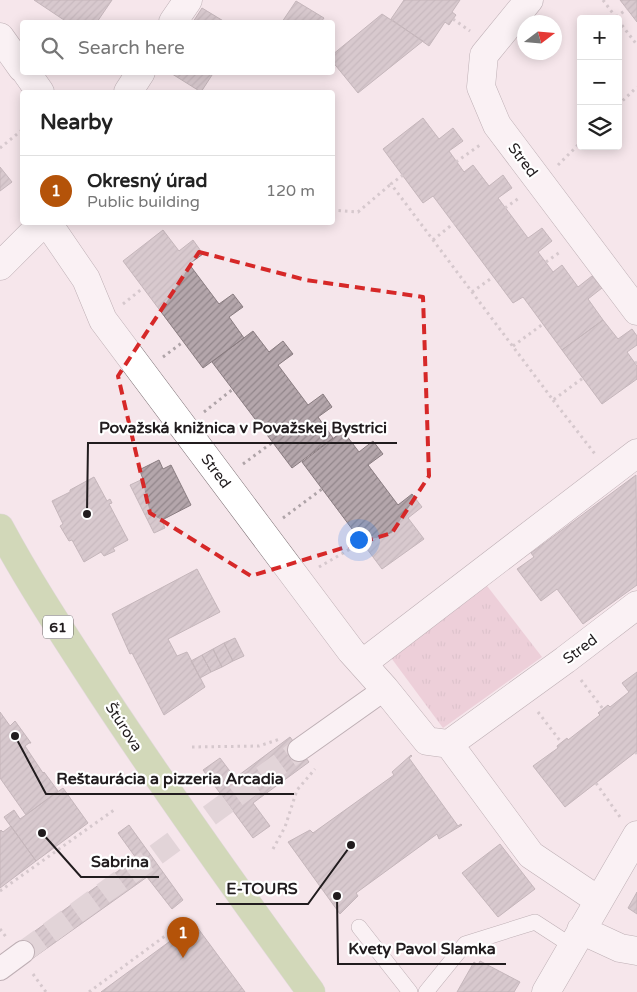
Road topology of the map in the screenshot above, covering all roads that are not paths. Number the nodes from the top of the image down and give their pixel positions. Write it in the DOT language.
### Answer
graph roads {
  1 [pos="188,0"];
  2 [pos="529,0"];
  3 [pos="174,20"];
  4 [pos="0,37"];
  5 [pos="20,65"];
  6 [pos="28,75"];
  7 [pos="139,75"];
  8 [pos="39,90"];
  9 [pos="129,90"];
  10 [pos="43,225"];
  11 [pos="48,225"];
  12 [pos="0,266"];
  13 [pos="637,311"];
  14 [pos="637,453"];
  15 [pos="0,528"];
  16 [pos="637,605"];
  17 [pos="363,663"];
  18 [pos="385,689"];
  19 [pos="449,744"];
  20 [pos="299,750"];
  21 [pos="630,828"];
  22 [pos="598,900"];
  23 [pos="358,927"];
  24 [pos="577,938"];
  25 [pos="637,951"];
  26 [pos="23,952"];
  27 [pos="0,969"];
  28 [pos="311,992"];
  29 [pos="410,992"];
  30 [pos="426,992"];
  31 [pos="546,992"];
  1 -- 3 [label="street"];
  2 -- 13 [label="street, Stred"];
  4 -- 5 [label="street"];
  6 -- 8 [label="street"];
  7 -- 9 [label="street"];
  10 -- 12 [label="street"];
  11 -- 17 [label="street, Stred"];
  14 -- 17 [label="street"];
  15 -- 28 [label="main road, Štúrova / 61"];
  16 -- 19 [label="street, Stred"];
  17 -- 18 [label="street, Stred"];
  18 -- 19 [label="street, Stred"];
  18 -- 20 [label="street"];
  19 -- 22 [label="street"];
  21 -- 22 [label="street"];
  22 -- 24 [label="street"];
  23 -- 29 [label="lane"];
  24 -- 25 [label="street"];
  24 -- 30 [label="lane"];
  24 -- 31 [label="street"];
  26 -- 27 [label="street"];
}
